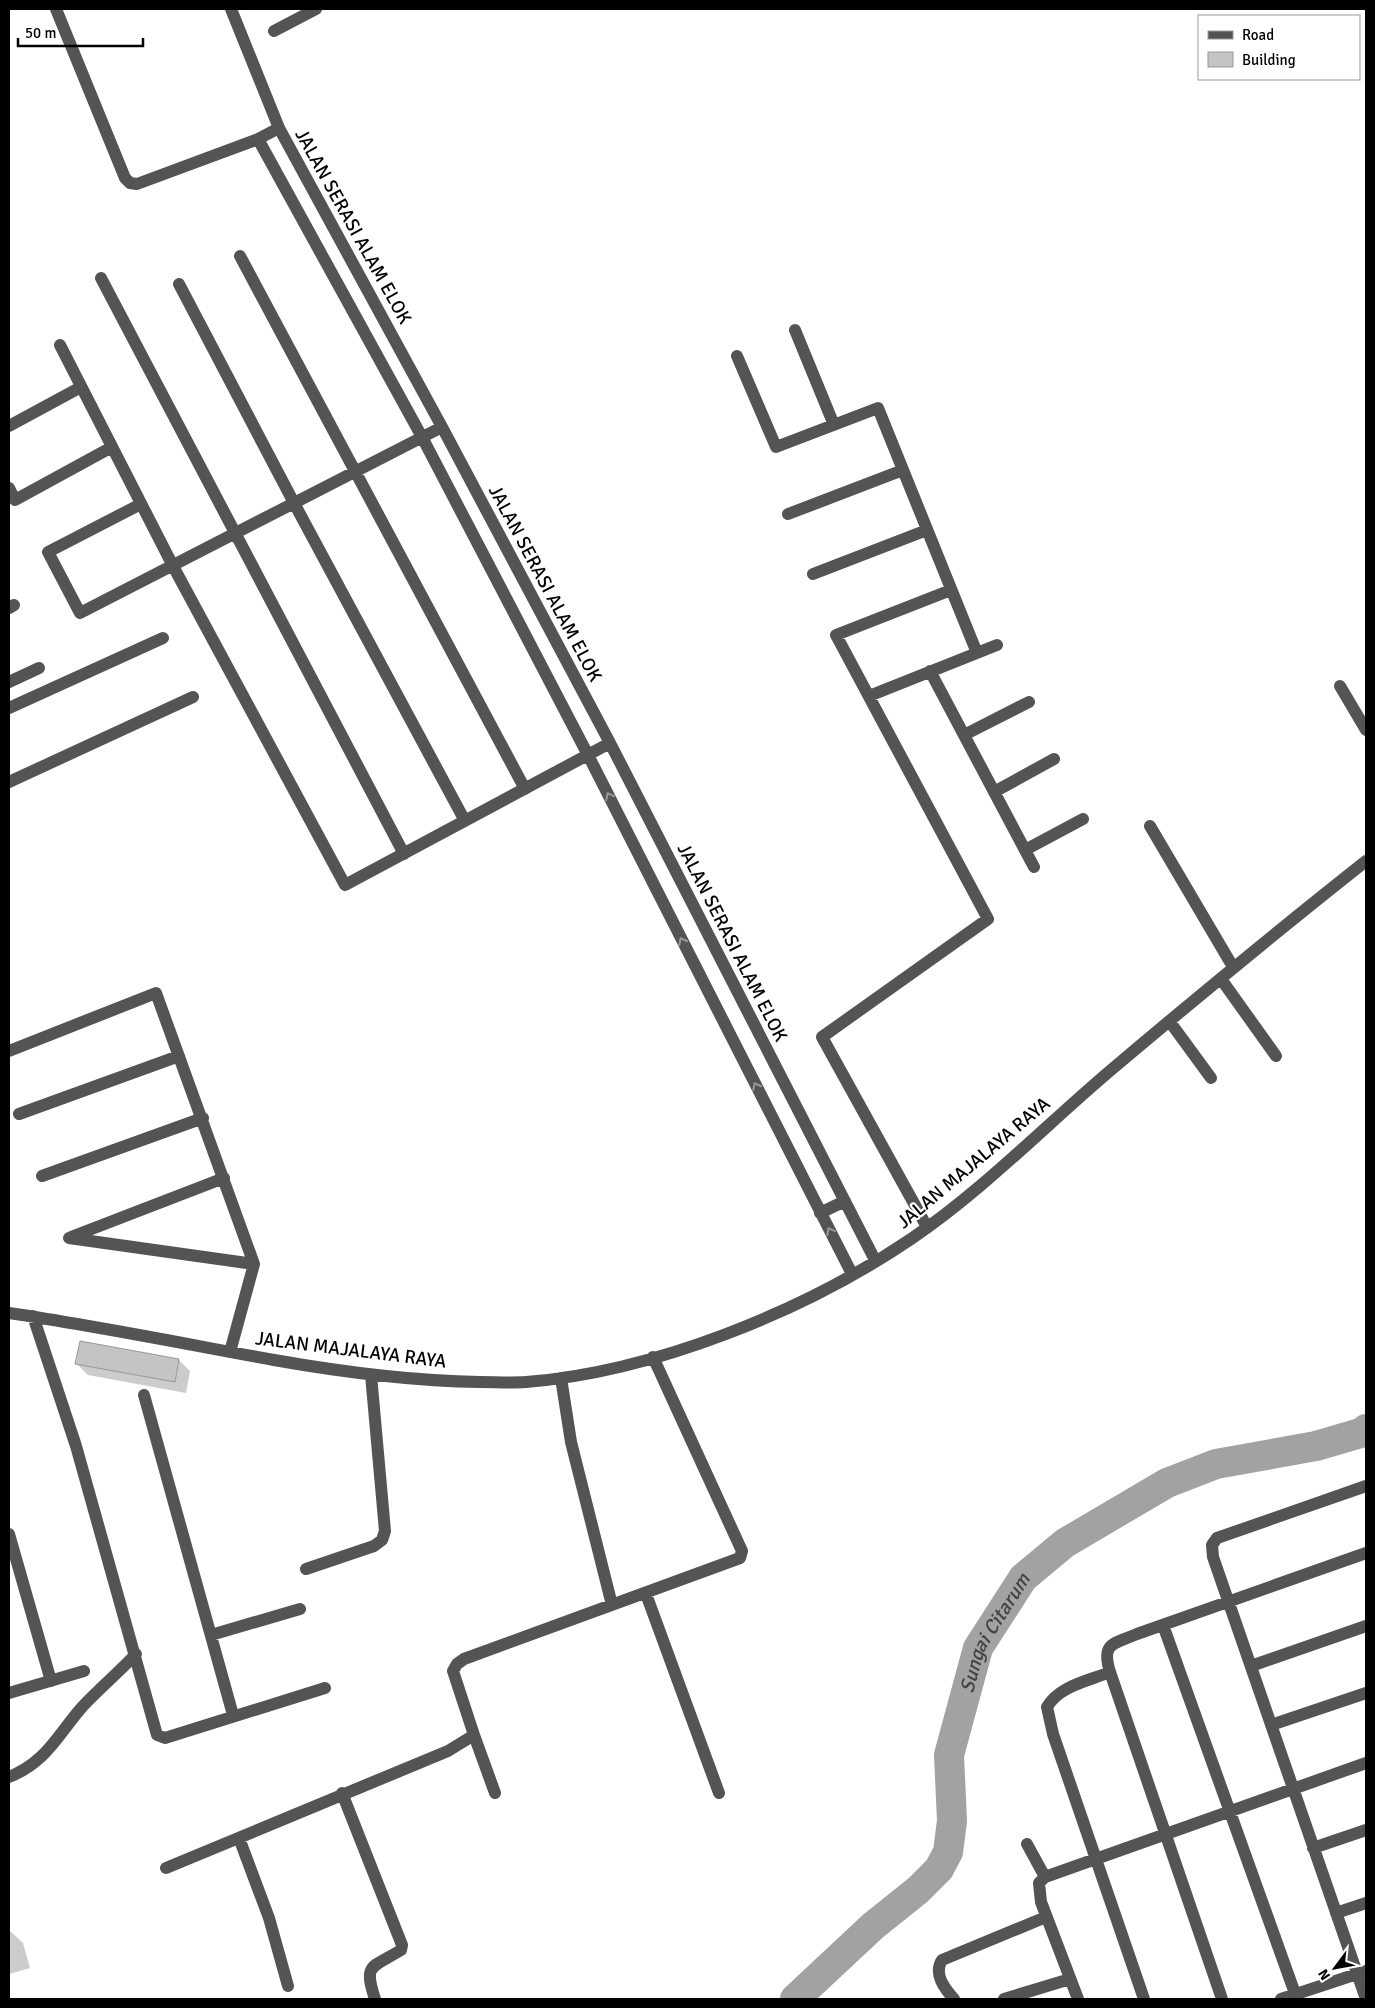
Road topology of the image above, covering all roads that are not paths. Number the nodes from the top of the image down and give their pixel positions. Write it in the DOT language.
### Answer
graph roads {
  1 [pos="56,9"];
  2 [pos="231,9"];
  3 [pos="316,9"];
  4 [pos="301,12"];
  5 [pos="274,31"];
  6 [pos="279,128"];
  7 [pos="258,139"];
  8 [pos="240,256"];
  9 [pos="101,278"];
  10 [pos="179,284"];
  11 [pos="795,330"];
  12 [pos="60,345"];
  13 [pos="737,356"];
  14 [pos="81,387"];
  15 [pos="834,425"];
  16 [pos="9,426"];
  17 [pos="442,427"];
  18 [pos="422,437"];
  19 [pos="112,447"];
  20 [pos="903,470"];
  21 [pos="355,472"];
  22 [pos="9,488"];
  23 [pos="294,503"];
  24 [pos="141,504"];
  25 [pos="788,514"];
  26 [pos="927,530"];
  27 [pos="235,534"];
  28 [pos="173,566"];
  29 [pos="812,574"];
  30 [pos="951,590"];
  31 [pos="163,638"];
  32 [pos="997,645"];
  33 [pos="977,653"];
  34 [pos="39,668"];
  35 [pos="930,672"];
  36 [pos="9,682"];
  37 [pos="1340,686"];
  38 [pos="869,696"];
  39 [pos="193,697"];
  40 [pos="1029,702"];
  41 [pos="9,708"];
  42 [pos="1366,730"];
  43 [pos="964,735"];
  44 [pos="610,743"];
  45 [pos="588,755"];
  46 [pos="1054,758"];
  47 [pos="9,782"];
  48 [pos="525,789"];
  49 [pos="994,792"];
  50 [pos="1083,819"];
  51 [pos="465,821"];
  52 [pos="1150,826"];
  53 [pos="1025,850"];
  54 [pos="404,854"];
  55 [pos="1366,860"];
  56 [pos="1034,867"];
  57 [pos="1233,968"];
  58 [pos="1221,979"];
  59 [pos="1170,1022"];
  60 [pos="9,1051"];
  61 [pos="179,1056"];
  62 [pos="1276,1056"];
  63 [pos="1211,1078"];
  64 [pos="19,1114"];
  65 [pos="203,1118"];
  66 [pos="42,1176"];
  67 [pos="224,1178"];
  68 [pos="844,1202"];
  69 [pos="820,1213"];
  70 [pos="927,1227"];
  71 [pos="875,1260"];
  72 [pos="254,1264"];
  73 [pos="852,1274"];
  74 [pos="9,1313"];
  75 [pos="33,1316"];
  76 [pos="230,1352"];
  77 [pos="653,1357"];
  78 [pos="371,1375"];
  79 [pos="561,1378"];
  80 [pos="144,1395"];
  81 [pos="1366,1486"];
  82 [pos="9,1534"];
  83 [pos="1366,1553"];
  84 [pos="306,1569"];
  85 [pos="646,1594"];
  86 [pos="1229,1601"];
  87 [pos="612,1605"];
  88 [pos="300,1609"];
  89 [pos="1163,1625"];
  90 [pos="1366,1626"];
  91 [pos="211,1635"];
  92 [pos="136,1654"];
  93 [pos="1251,1666"];
  94 [pos="84,1671"];
  95 [pos="1110,1672"];
  96 [pos="51,1681"];
  97 [pos="325,1688"];
  98 [pos="1366,1692"];
  99 [pos="9,1693"];
  100 [pos="233,1715"];
  101 [pos="1272,1725"];
  102 [pos="474,1735"];
  103 [pos="1366,1763"];
  104 [pos="9,1777"];
  105 [pos="1294,1789"];
  106 [pos="342,1793"];
  107 [pos="495,1793"];
  108 [pos="719,1794"];
  109 [pos="1230,1812"];
  110 [pos="1366,1830"];
  111 [pos="1166,1835"];
  112 [pos="239,1838"];
  113 [pos="1026,1844"];
  114 [pos="1314,1848"];
  115 [pos="1096,1860"];
  116 [pos="166,1868"];
  117 [pos="1045,1877"];
  118 [pos="1366,1902"];
  119 [pos="1336,1913"];
  120 [pos="1046,1917"];
  121 [pos="1361,1972"];
  122 [pos="1070,1979"];
  123 [pos="288,1986"];
  124 [pos="1296,1997"];
  125 [pos="375,1999"];
  126 [pos="954,1999"];
  127 [pos="1004,1999"];
  128 [pos="1078,1999"];
  129 [pos="1144,1999"];
  130 [pos="1222,1999"];
  131 [pos="1281,1999"];
  132 [pos="1366,1999"];
  1 -- 7 [label="street, JALAN SERASI ALAM ELOK"];
  2 -- 6 [label="street"];
  3 -- 4 [label="street"];
  4 -- 5 [label="street"];
  6 -- 7 [label="street, JALAN SERASI ALAM ELOK"];
  6 -- 17 [label="street, JALAN SERASI ALAM ELOK"];
  7 -- 18 [label="street"];
  8 -- 21 [label="street"];
  9 -- 27 [label="street"];
  10 -- 23 [label="street"];
  11 -- 15 [label="street"];
  12 -- 14 [label="street"];
  13 -- 15 [label="street"];
  14 -- 16 [label="street"];
  14 -- 19 [label="street"];
  15 -- 20 [label="street"];
  17 -- 18 [label="street"];
  17 -- 44 [label="street, JALAN SERASI ALAM ELOK"];
  18 -- 21 [label="street"];
  18 -- 45 [label="street"];
  19 -- 22 [label="street"];
  19 -- 24 [label="street"];
  20 -- 25 [label="street"];
  20 -- 26 [label="street"];
  21 -- 23 [label="street"];
  21 -- 48 [label="street"];
  23 -- 27 [label="street"];
  23 -- 51 [label="street"];
  24 -- 28 [label="street"];
  24 -- 28 [label="street"];
  26 -- 29 [label="street"];
  26 -- 30 [label="street"];
  27 -- 28 [label="street"];
  27 -- 54 [label="street"];
  28 -- 54 [label="street"];
  30 -- 33 [label="street"];
  30 -- 38 [label="street"];
  31 -- 41 [label="street"];
  32 -- 33 [label="street"];
  33 -- 35 [label="street"];
  34 -- 36 [label="street"];
  35 -- 38 [label="street"];
  35 -- 43 [label="street"];
  37 -- 42 [label="street"];
  38 -- 70 [label="street"];
  39 -- 47 [label="street"];
  40 -- 43 [label="street"];
  43 -- 49 [label="street"];
  44 -- 45 [label="street"];
  44 -- 68 [label="street, JALAN SERASI ALAM ELOK"];
  45 -- 48 [label="street"];
  69 -- 45 [label="street, one-way"];
  46 -- 49 [label="street"];
  48 -- 51 [label="street"];
  49 -- 53 [label="street"];
  50 -- 53 [label="street"];
  51 -- 54 [label="street"];
  52 -- 57 [label="street"];
  53 -- 56 [label="street"];
  55 -- 57 [label="street, JALAN MAJALAYA RAYA"];
  57 -- 58 [label="street, JALAN MAJALAYA RAYA"];
  58 -- 59 [label="street, JALAN MAJALAYA RAYA"];
  58 -- 62 [label="street"];
  59 -- 63 [label="street"];
  59 -- 70 [label="street, JALAN MAJALAYA RAYA"];
  60 -- 61 [label="street"];
  61 -- 64 [label="street"];
  61 -- 65 [label="street"];
  65 -- 66 [label="street"];
  65 -- 67 [label="street"];
  67 -- 72 [label="street"];
  67 -- 72 [label="street"];
  68 -- 69 [label="street"];
  68 -- 71 [label="street, JALAN SERASI ALAM ELOK"];
  73 -- 69 [label="street, one-way"];
  70 -- 71 [label="street, JALAN MAJALAYA RAYA"];
  71 -- 73 [label="street, JALAN MAJALAYA RAYA"];
  72 -- 76 [label="street"];
  73 -- 77 [label="street, JALAN MAJALAYA RAYA"];
  74 -- 75 [label="street, JALAN MAJALAYA RAYA"];
  75 -- 76 [label="street, JALAN MAJALAYA RAYA"];
  75 -- 92 [label="street"];
  76 -- 78 [label="street, JALAN MAJALAYA RAYA"];
  77 -- 79 [label="street, JALAN MAJALAYA RAYA"];
  77 -- 85 [label="street"];
  78 -- 79 [label="street, JALAN MAJALAYA RAYA"];
  78 -- 84 [label="street"];
  79 -- 87 [label="street"];
  80 -- 91 [label="street"];
  81 -- 86 [label="street"];
  82 -- 96 [label="street"];
  83 -- 86 [label="street"];
  85 -- 87 [label="street"];
  85 -- 108 [label="street"];
  86 -- 89 [label="street"];
  86 -- 93 [label="street"];
  87 -- 102 [label="street"];
  88 -- 91 [label="street"];
  89 -- 95 [label="street"];
  89 -- 109 [label="street"];
  90 -- 93 [label="street"];
  91 -- 100 [label="street"];
  92 -- 100 [label="street"];
  92 -- 104 [label="street"];
  93 -- 101 [label="street"];
  94 -- 96 [label="street"];
  95 -- 111 [label="street"];
  95 -- 115 [label="street"];
  96 -- 99 [label="street"];
  97 -- 100 [label="street"];
  98 -- 101 [label="street"];
  101 -- 105 [label="street"];
  102 -- 106 [label="street"];
  102 -- 107 [label="street"];
  103 -- 105 [label="street"];
  105 -- 109 [label="street"];
  105 -- 114 [label="street"];
  106 -- 112 [label="street"];
  106 -- 125 [label="street"];
  109 -- 111 [label="street"];
  109 -- 124 [label="street"];
  110 -- 114 [label="street"];
  111 -- 115 [label="street"];
  111 -- 130 [label="street"];
  112 -- 116 [label="street"];
  112 -- 123 [label="street"];
  113 -- 117 [label="street"];
  114 -- 119 [label="street"];
  115 -- 117 [label="street"];
  115 -- 129 [label="street"];
  117 -- 120 [label="street"];
  118 -- 119 [label="street"];
  119 -- 121 [label="street"];
  120 -- 122 [label="street"];
  120 -- 126 [label="street"];
  121 -- 124 [label="street"];
  121 -- 132 [label="street"];
  122 -- 127 [label="street"];
  122 -- 128 [label="street"];
  124 -- 131 [label="street"];
}
